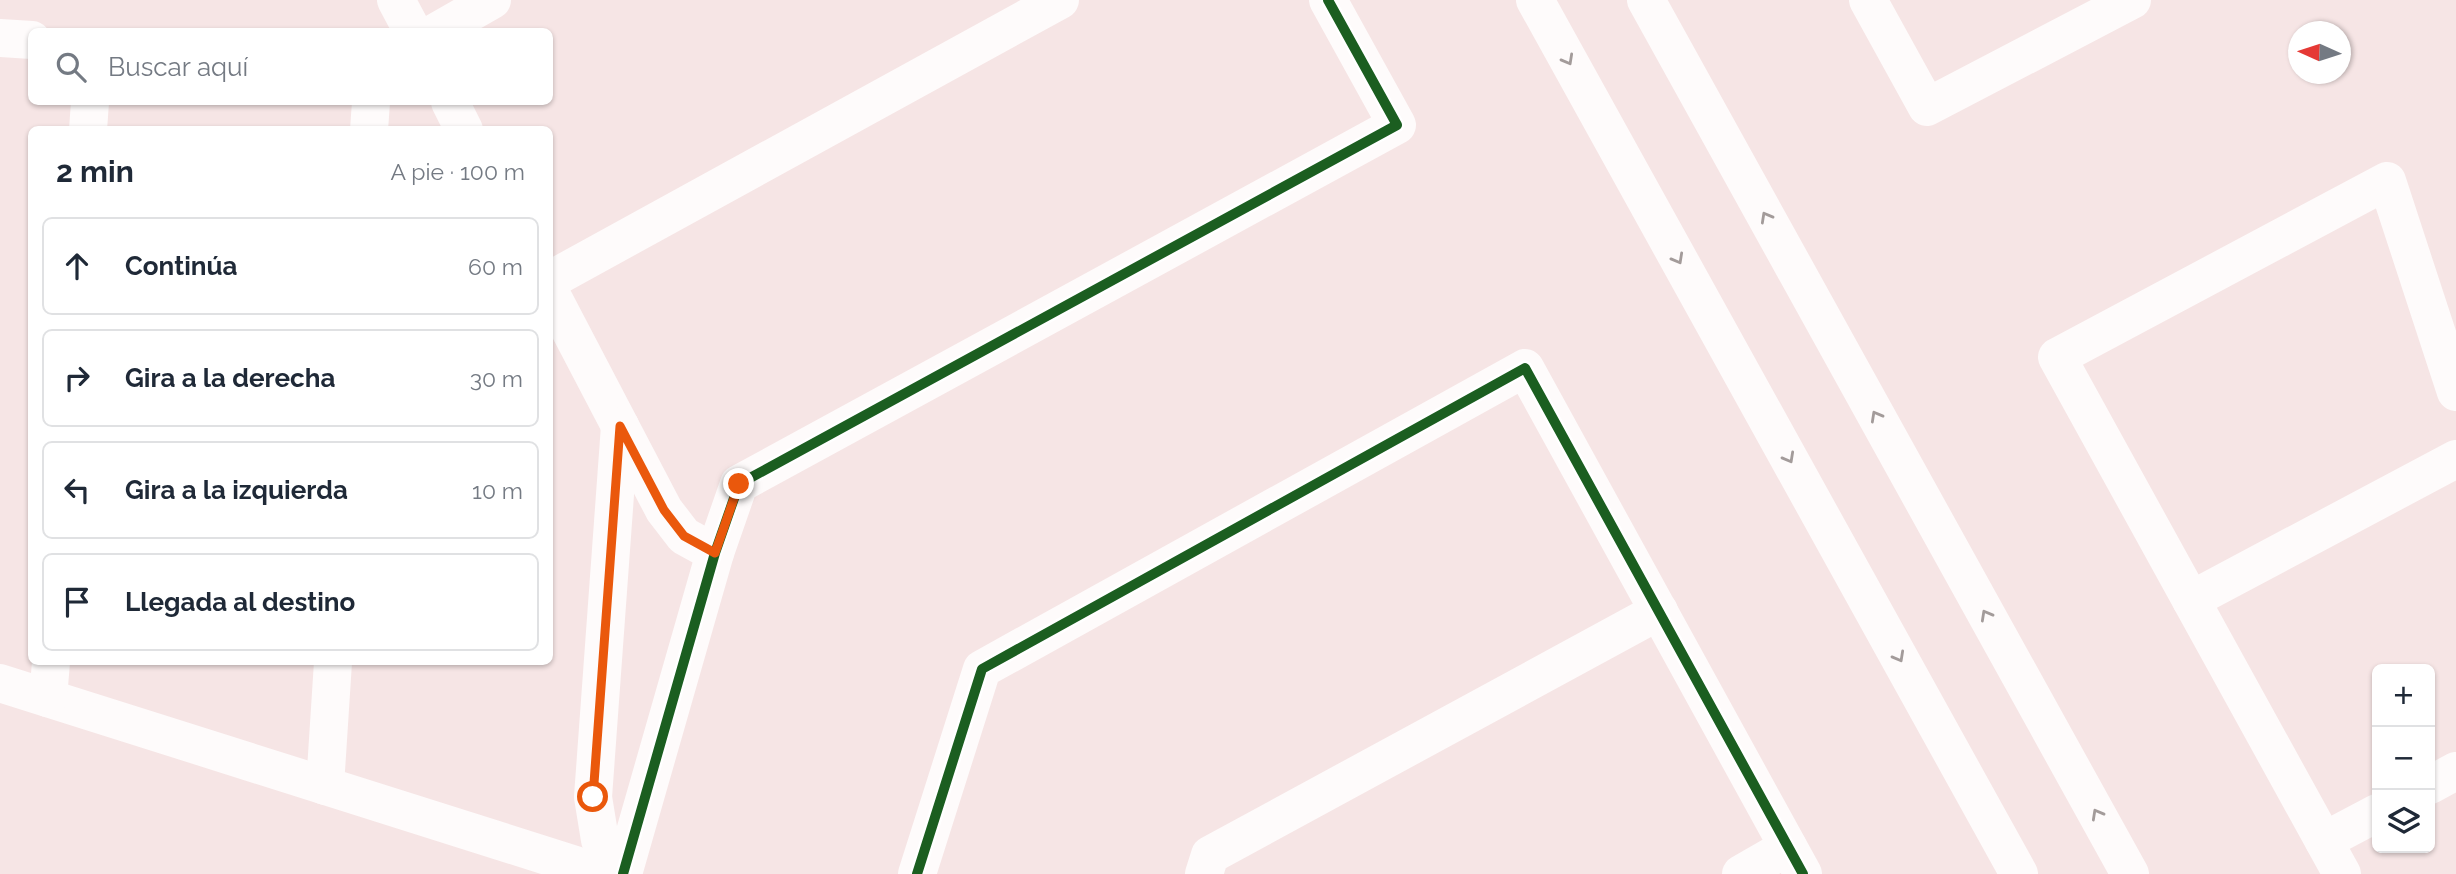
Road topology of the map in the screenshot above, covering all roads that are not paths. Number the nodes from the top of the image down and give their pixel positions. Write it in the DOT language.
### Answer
graph roads {
  1 [pos="396,0"];
  2 [pos="492,0"];
  3 [pos="1060,0"];
  4 [pos="1328,0"];
  5 [pos="1535,0"];
  6 [pos="1646,0"];
  7 [pos="1868,0"];
  8 [pos="2132,0"];
  9 [pos="411,28"];
  10 [pos="443,28"];
  11 [pos="0,38"];
  12 [pos="28,40"];
  13 [pos="90,105"];
  14 [pos="370,105"];
  15 [pos="452,105"];
  16 [pos="88,126"];
  17 [pos="369,126"];
  18 [pos="462,126"];
  19 [pos="553,278"];
  20 [pos="553,298"];
  21 [pos="2456,392"];
  22 [pos="620,426"];
  23 [pos="2456,459"];
  24 [pos="715,553"];
  25 [pos="2191,600"];
  26 [pos="1659,611"];
  27 [pos="333,665"];
  28 [pos="49,680"];
  29 [pos="0,683"];
  30 [pos="2456,771"];
  31 [pos="2435,782"];
  32 [pos="325,786"];
  33 [pos="2372,816"];
  34 [pos="2324,841"];
  35 [pos="1796,861"];
  36 [pos="604,874"];
  37 [pos="620,874"];
  38 [pos="917,874"];
  39 [pos="1204,874"];
  40 [pos="1741,874"];
  41 [pos="2019,874"];
  42 [pos="2130,874"];
  43 [pos="2342,874"];
  1 -- 9 [label="street"];
  2 -- 10 [label="street"];
  3 -- 19 [label="street"];
  4 -- 24 [label="street"];
  5 -- 41 [label="street, one-way"];
  42 -- 6 [label="street, one-way"];
  7 -- 8 [label="street"];
  11 -- 12 [label="street"];
  13 -- 16 [label="street"];
  14 -- 17 [label="street"];
  15 -- 18 [label="street"];
  20 -- 22 [label="street"];
  21 -- 25 [label="street"];
  22 -- 24 [label="street"];
  22 -- 37 [label="street"];
  23 -- 25 [label="street"];
  24 -- 37 [label="street"];
  25 -- 34 [label="street"];
  26 -- 35 [label="street"];
  26 -- 38 [label="street"];
  26 -- 39 [label="street"];
  27 -- 32 [label="street"];
  28 -- 29 [label="street"];
  28 -- 32 [label="street"];
  30 -- 31 [label="street"];
  32 -- 36 [label="street"];
  33 -- 34 [label="street"];
  34 -- 43 [label="street"];
  35 -- 40 [label="street"];
}
